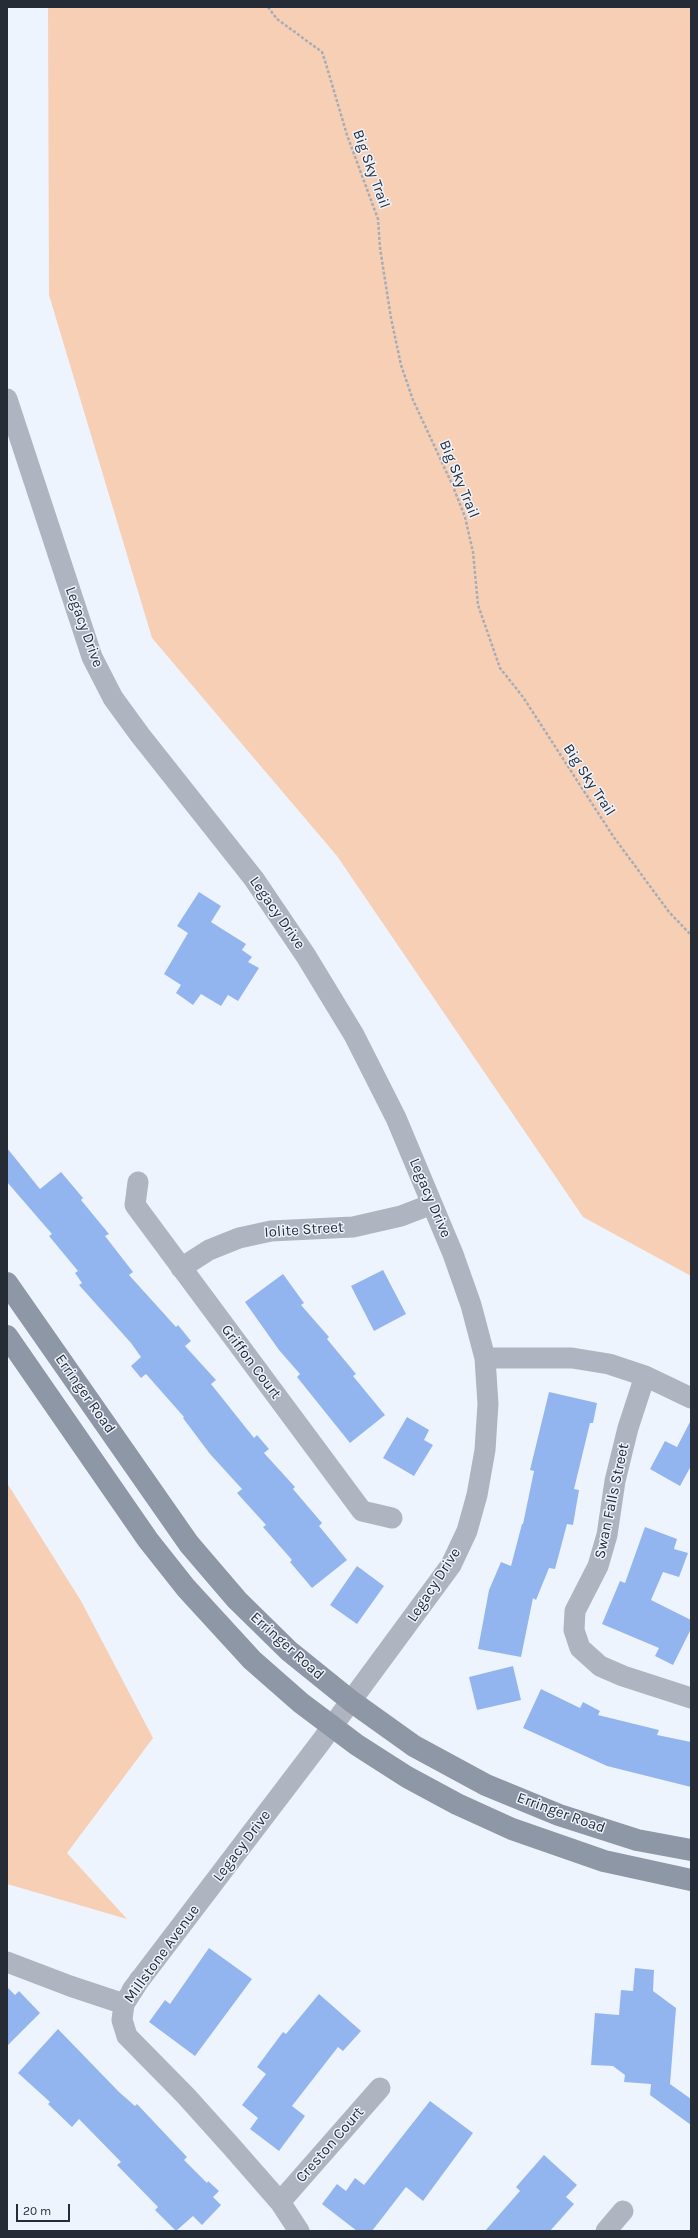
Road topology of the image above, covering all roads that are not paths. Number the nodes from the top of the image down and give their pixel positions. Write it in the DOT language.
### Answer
graph roads {
  1 [pos="7,399"];
  2 [pos="138,1182"];
  3 [pos="432,1204"];
  4 [pos="182,1268"];
  5 [pos="7,1283"];
  6 [pos="7,1336"];
  7 [pos="485,1358"];
  8 [pos="645,1376"];
  9 [pos="691,1398"];
  10 [pos="392,1518"];
  11 [pos="691,1698"];
  12 [pos="352,1701"];
  13 [pos="333,1726"];
  14 [pos="691,1850"];
  15 [pos="691,1880"];
  16 [pos="7,1962"];
  17 [pos="128,1997"];
  18 [pos="380,2088"];
  19 [pos="280,2202"];
  20 [pos="623,2211"];
  21 [pos="299,2231"];
  22 [pos="606,2231"];
  1 -- 3 [label="street, Legacy Drive"];
  2 -- 4 [label="street, Griffon Court"];
  3 -- 4 [label="street, Iolite Street"];
  3 -- 7 [label="street, Legacy Drive"];
  4 -- 10 [label="street, Griffon Court"];
  5 -- 12 [label="main road, Erringer Road"];
  6 -- 13 [label="main road, Erringer Road"];
  7 -- 8 [label="street"];
  7 -- 12 [label="street, Legacy Drive"];
  8 -- 9 [label="street"];
  8 -- 11 [label="street, Swan Falls Street"];
  12 -- 13 [label="street, Legacy Drive"];
  12 -- 14 [label="main road, Erringer Road"];
  13 -- 15 [label="main road, Erringer Road"];
  13 -- 17 [label="street, Millstone Avenue"];
  16 -- 17 [label="street"];
  17 -- 19 [label="street, Millstone Avenue"];
  18 -- 19 [label="street, Creston Court"];
  19 -- 21 [label="street, Millstone Avenue"];
  20 -- 22 [label="street"];
}
